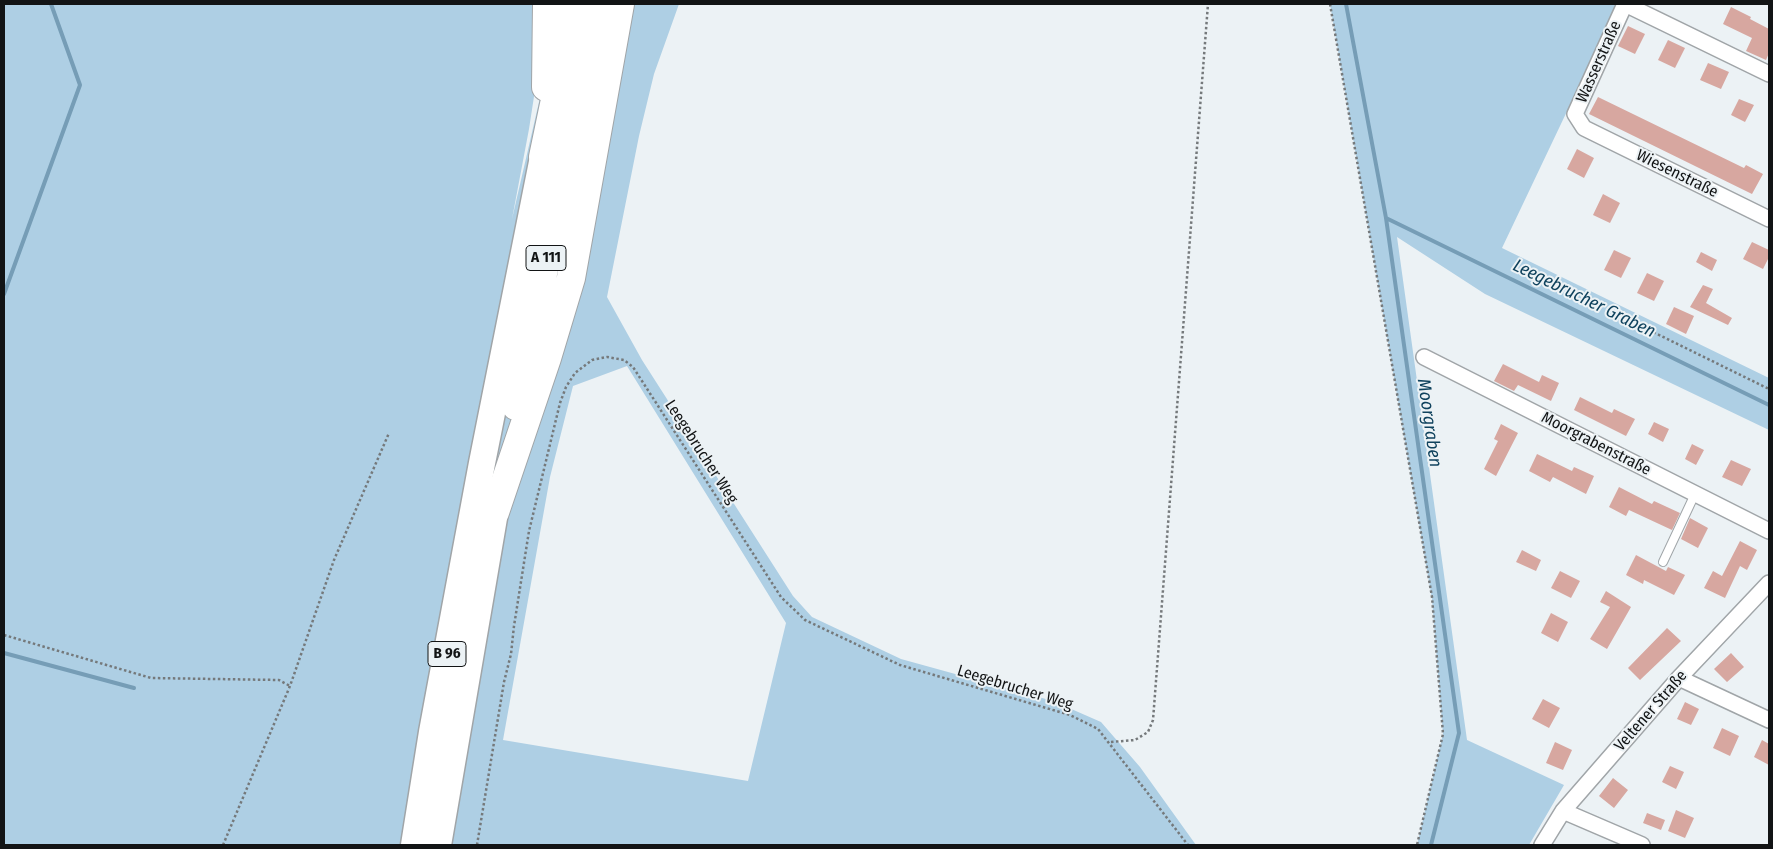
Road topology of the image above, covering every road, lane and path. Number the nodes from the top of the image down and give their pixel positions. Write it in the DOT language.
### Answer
graph roads {
  1 [pos="547,4"];
  2 [pos="575,4"];
  3 [pos="598,4"];
  4 [pos="620,4"];
  5 [pos="638,4"];
  6 [pos="1208,4"];
  7 [pos="1330,4"];
  8 [pos="1769,74"];
  9 [pos="600,117"];
  10 [pos="1584,128"];
  11 [pos="543,157"];
  12 [pos="1769,219"];
  13 [pos="1648,330"];
  14 [pos="1424,357"];
  15 [pos="1769,389"];
  16 [pos="389,432"];
  17 [pos="1695,494"];
  18 [pos="495,512"];
  19 [pos="1769,531"];
  20 [pos="1663,562"];
  21 [pos="1769,583"];
  22 [pos="4,635"];
  23 [pos="1679,678"];
  24 [pos="290,686"];
  25 [pos="1769,720"];
  26 [pos="1110,742"];
  27 [pos="1563,811"];
  28 [pos="223,845"];
  29 [pos="414,845"];
  30 [pos="438,845"];
  31 [pos="477,845"];
  32 [pos="1188,845"];
  33 [pos="1417,845"];
  34 [pos="1542,845"];
  35 [pos="1642,845"];
  1 -- 11 [label="highway"];
  2 -- 11 [label="highway"];
  3 -- 18 [label="highway, A 111"];
  4 -- 9 [label="highway"];
  5 -- 9 [label="highway"];
  6 -- 26 [label="path"];
  7 -- 33 [label="path"];
  8 -- 10 [label="street, Wasserstraße"];
  9 -- 18 [label="highway"];
  10 -- 12 [label="street, Wiesenstraße"];
  11 -- 29 [label="highway, B 96"];
  13 -- 15 [label="path"];
  14 -- 17 [label="street, Moorgrabenstraße"];
  16 -- 24 [label="path"];
  17 -- 19 [label="street, Moorgrabenstraße"];
  17 -- 20 [label="lane"];
  18 -- 30 [label="highway, B 96"];
  21 -- 23 [label="street, Veltener Straße"];
  22 -- 24 [label="path"];
  23 -- 25 [label="street"];
  23 -- 27 [label="street, Veltener Straße"];
  24 -- 28 [label="path"];
  26 -- 31 [label="path, Leegebrucher Weg"];
  26 -- 32 [label="path, Leegebrucher Weg"];
  27 -- 34 [label="street, Veltener Straße"];
  27 -- 35 [label="street"];
}
